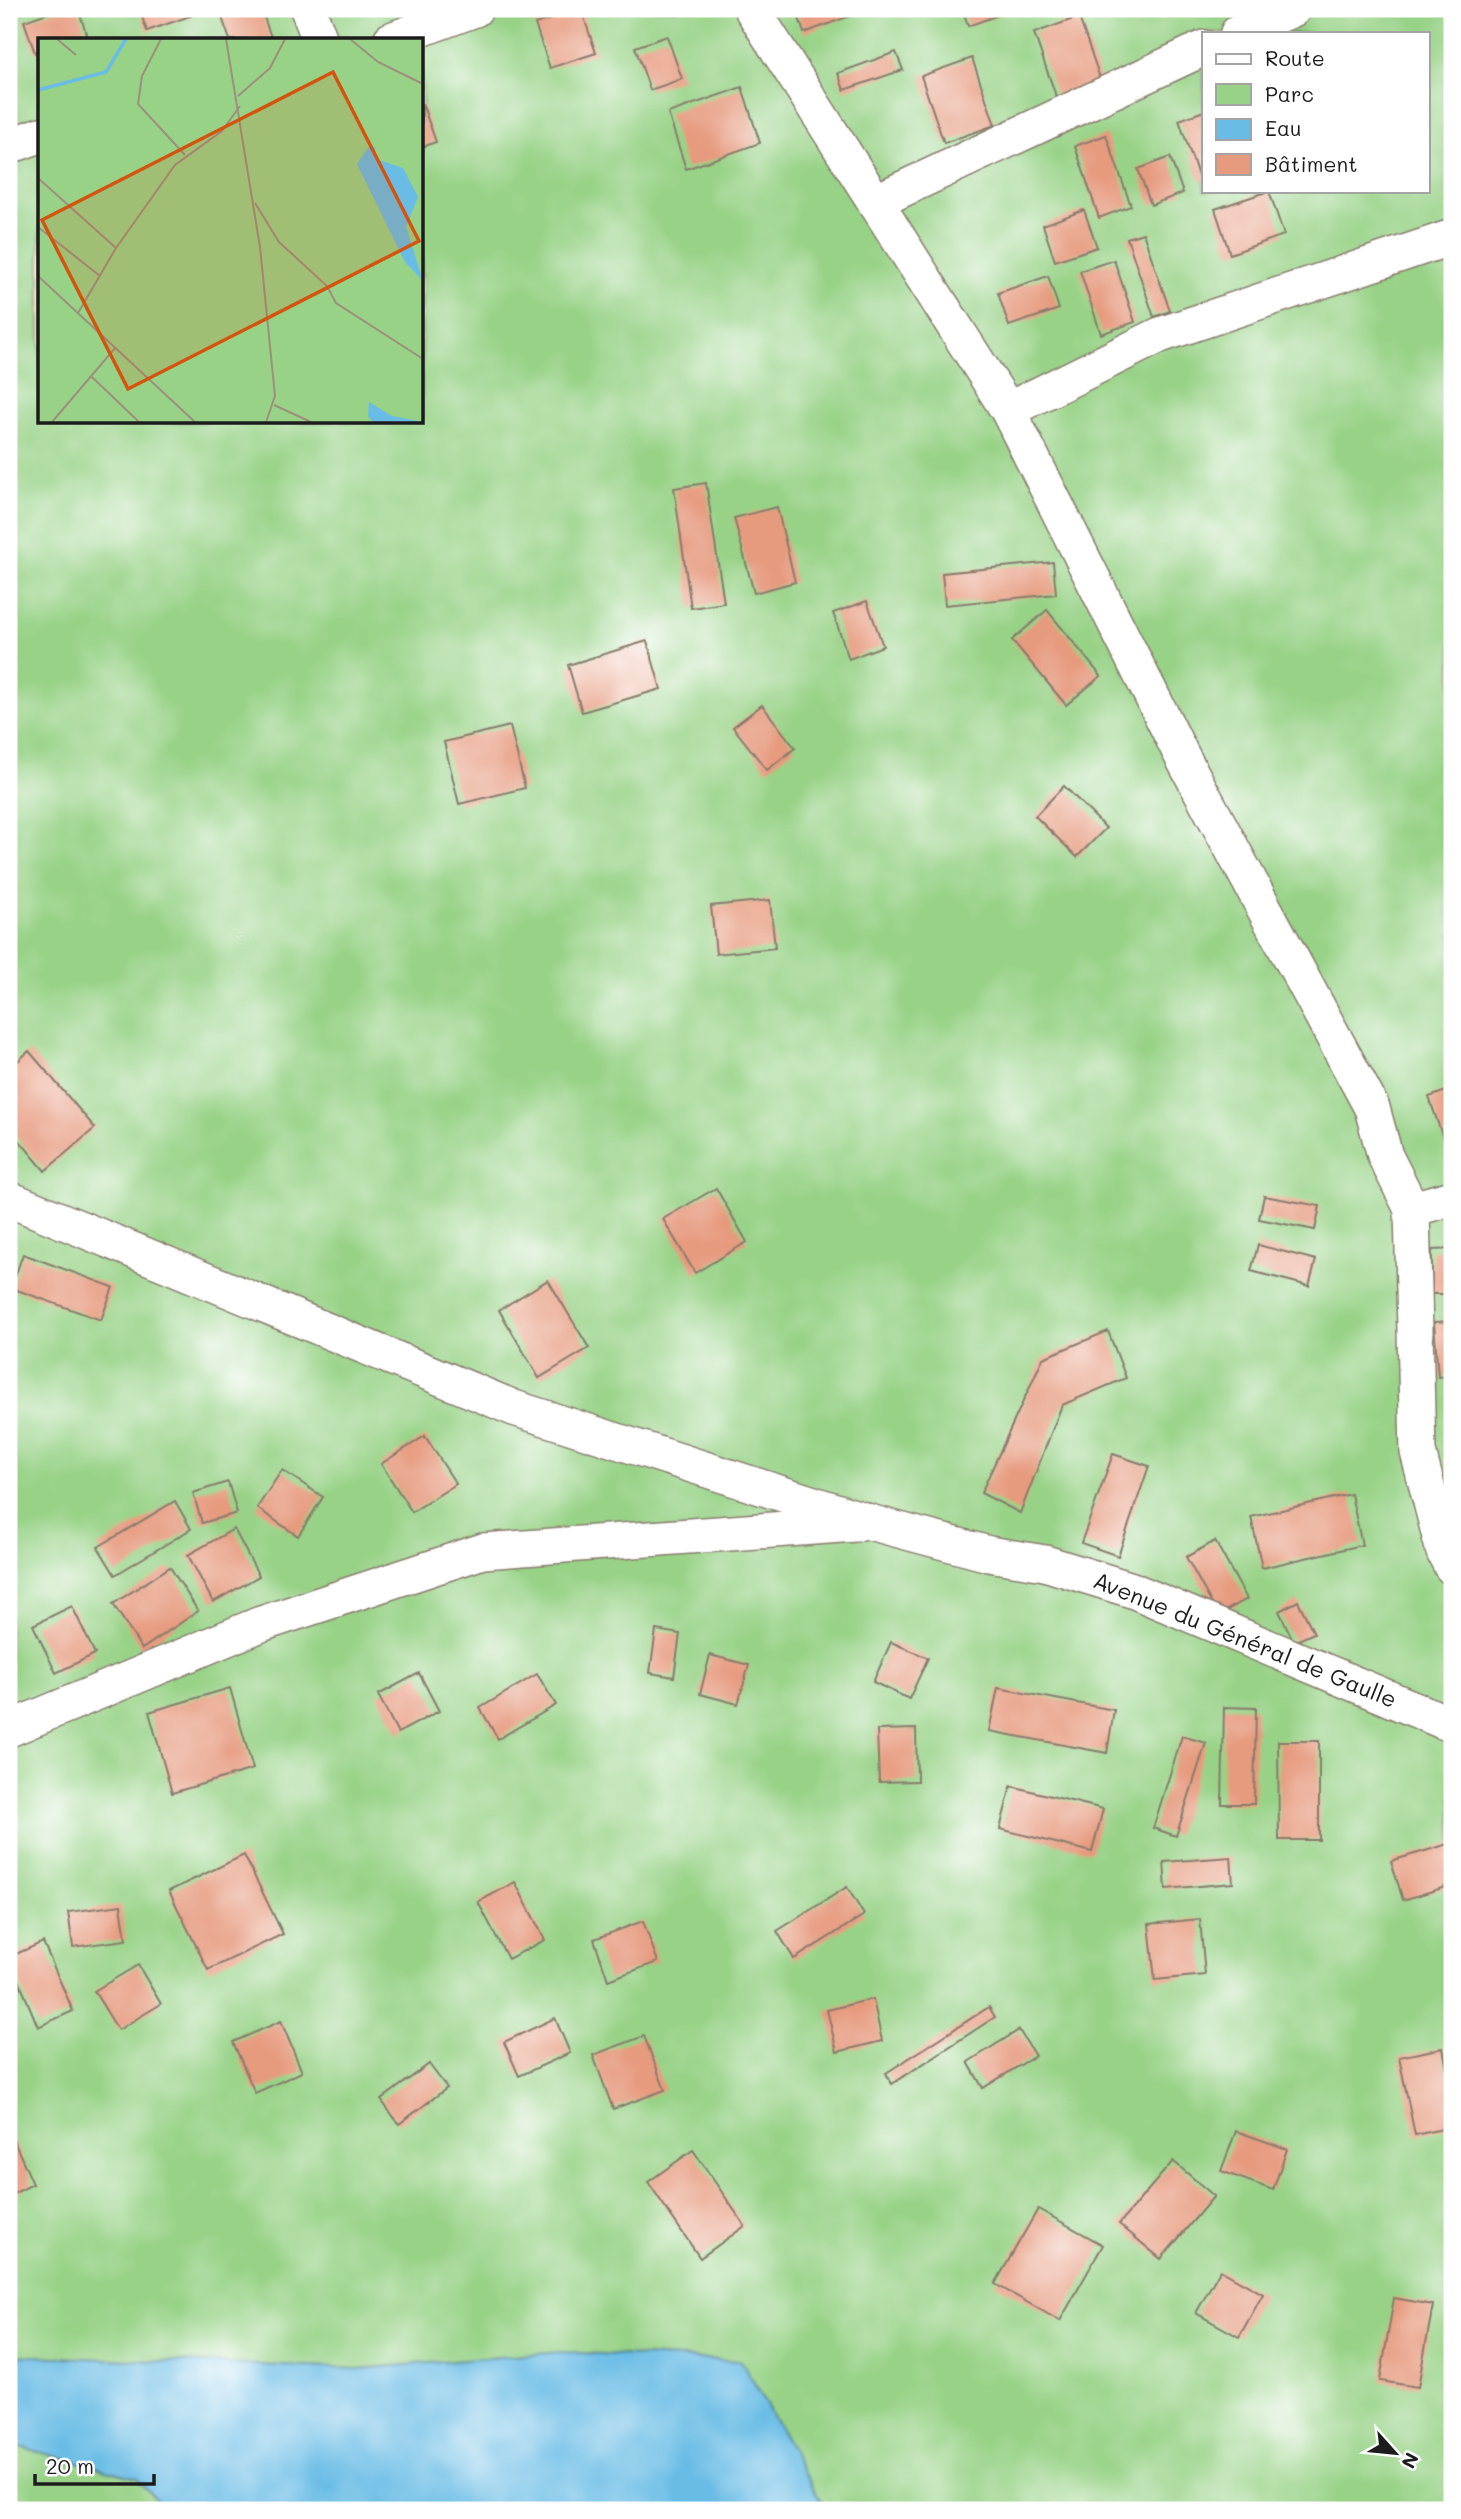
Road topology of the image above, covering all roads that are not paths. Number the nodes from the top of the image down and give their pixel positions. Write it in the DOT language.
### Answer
graph roads {
  1 [pos="308,9"];
  2 [pos="475,9"];
  3 [pos="752,9"];
  4 [pos="1293,9"];
  5 [pos="1240,32"];
  6 [pos="319,38"];
  7 [pos="396,38"];
  8 [pos="1202,49"];
  9 [pos="38,136"];
  10 [pos="9,146"];
  11 [pos="875,202"];
  12 [pos="1452,237"];
  13 [pos="1008,410"];
  14 [pos="1452,1198"];
  15 [pos="9,1199"];
  16 [pos="1412,1209"];
  17 [pos="873,1523"];
  18 [pos="1452,1567"];
  19 [pos="1452,1725"];
  20 [pos="9,1729"];
  1 -- 6 [label="street"];
  2 -- 7 [label="street"];
  3 -- 11 [label="street"];
  4 -- 5 [label="street"];
  8 -- 11 [label="street"];
  9 -- 10 [label="street"];
  11 -- 13 [label="street"];
  12 -- 13 [label="street"];
  13 -- 16 [label="street"];
  14 -- 16 [label="street"];
  15 -- 17 [label="street, Avenue du Général de Gaulle"];
  16 -- 18 [label="street"];
  17 -- 19 [label="street, Avenue du Général de Gaulle"];
  17 -- 20 [label="street"];
}
